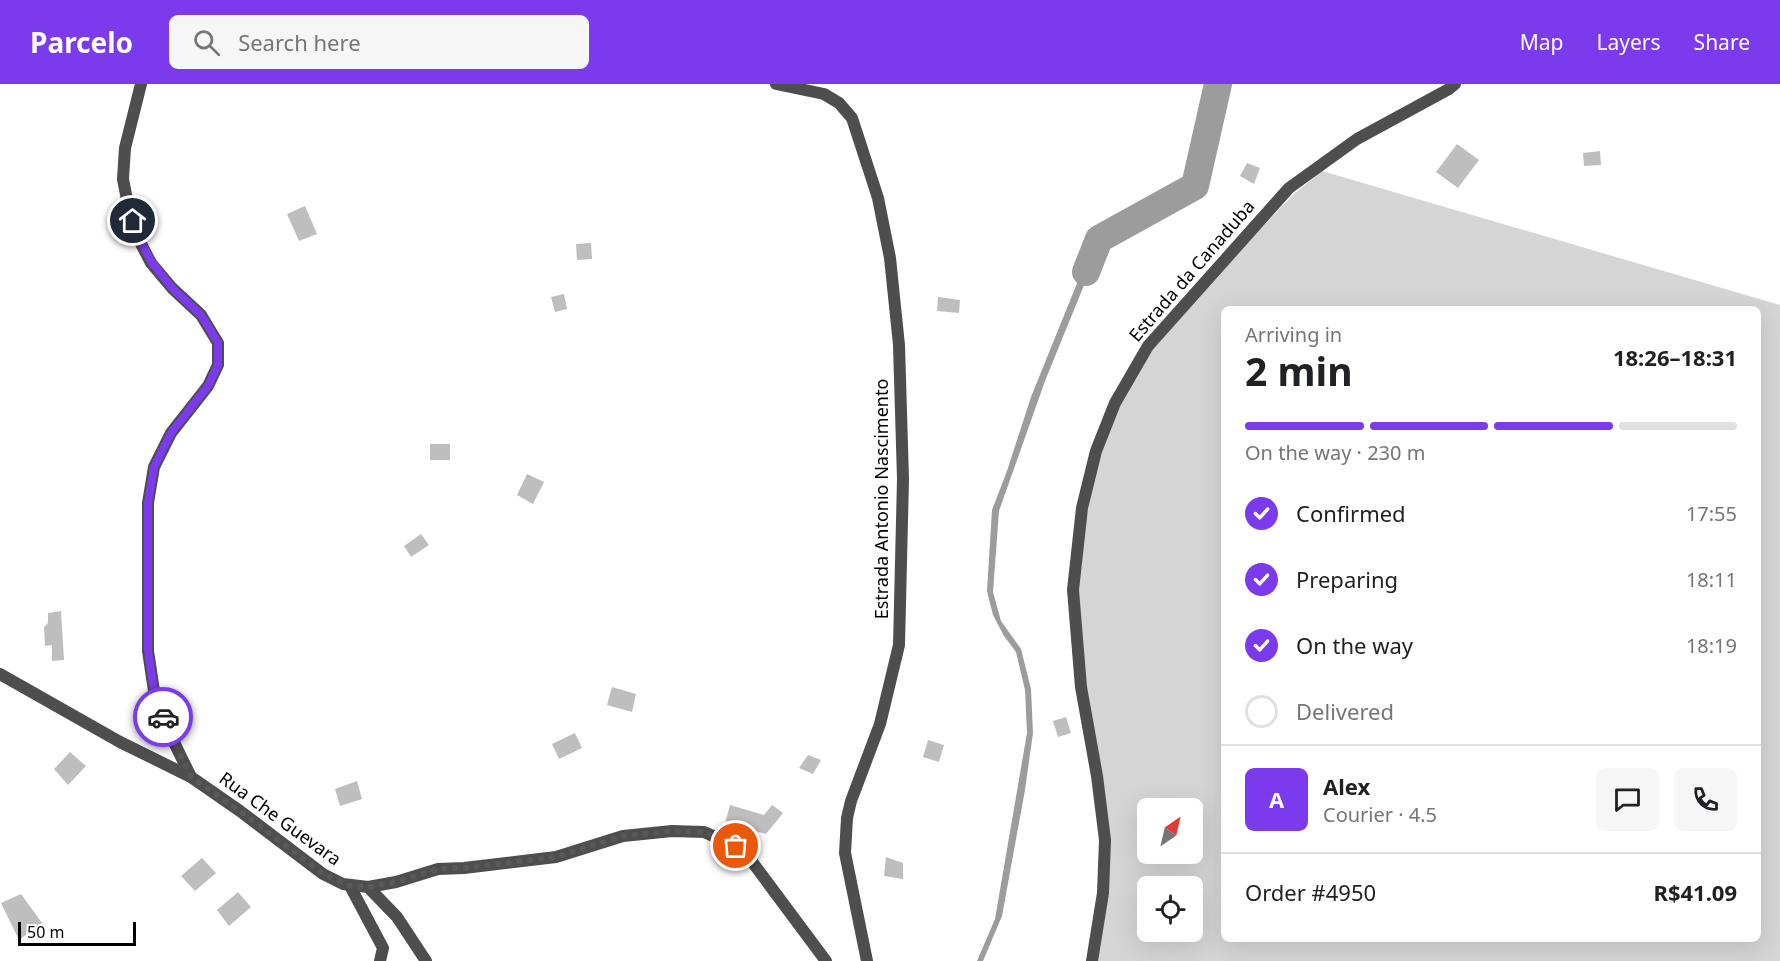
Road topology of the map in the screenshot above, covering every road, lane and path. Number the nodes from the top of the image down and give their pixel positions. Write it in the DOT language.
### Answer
graph roads {
  1 [pos="141,84"];
  2 [pos="776,84"];
  3 [pos="1455,84"];
  4 [pos="0,674"];
  5 [pos="191,777"];
  6 [pos="350,886"];
  7 [pos="368,887"];
  8 [pos="380,961"];
  9 [pos="426,961"];
  10 [pos="826,961"];
  11 [pos="867,961"];
  12 [pos="1092,961"];
  1 -- 5 [label="street"];
  2 -- 11 [label="street, Estrada Antonio Nascimento"];
  3 -- 12 [label="street, Estrada da Canaduba"];
  4 -- 5 [label="street, Rua Che Guevara"];
  5 -- 6 [label="street, Rua Che Guevara"];
  6 -- 7 [label="street, Rua Che Guevara"];
  6 -- 8 [label="street"];
  7 -- 9 [label="street"];
  7 -- 10 [label="street, Rua Che Guevara"];
}
